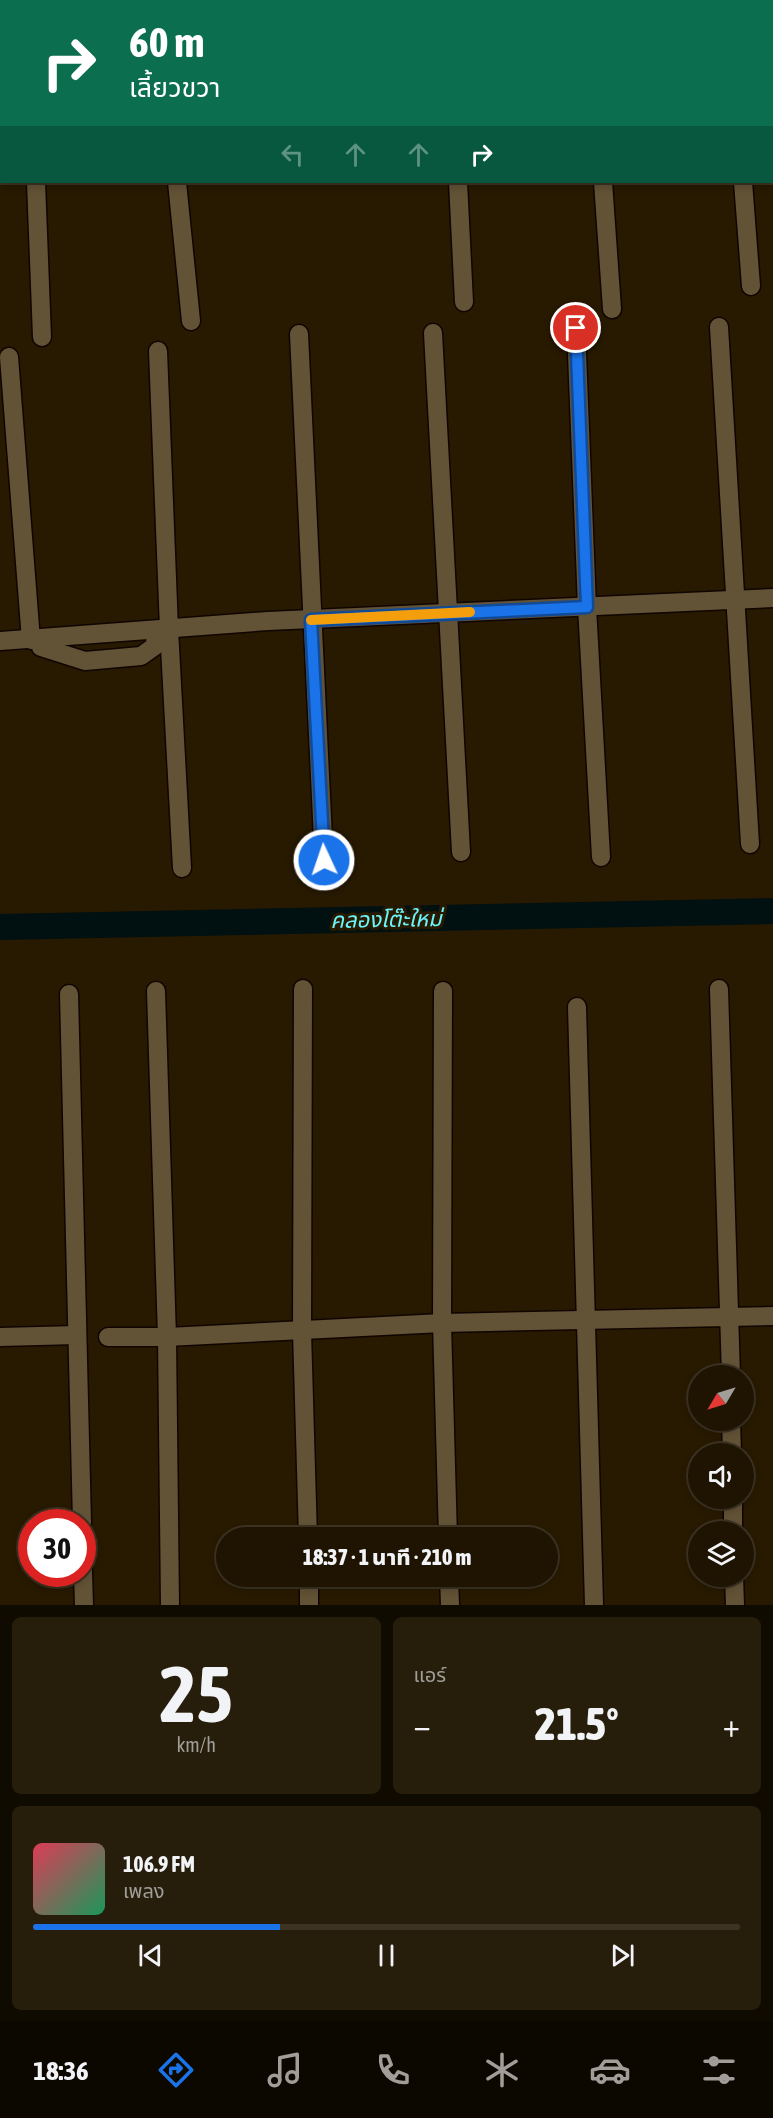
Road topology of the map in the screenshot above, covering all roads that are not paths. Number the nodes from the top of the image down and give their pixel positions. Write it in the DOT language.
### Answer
graph roads {
  1 [pos="36,183"];
  2 [pos="177,183"];
  3 [pos="458,183"];
  4 [pos="603,183"];
  5 [pos="743,183"];
  6 [pos="751,286"];
  7 [pos="464,302"];
  8 [pos="612,309"];
  9 [pos="191,321"];
  10 [pos="719,327"];
  11 [pos="576,328"];
  12 [pos="433,333"];
  13 [pos="299,334"];
  14 [pos="42,337"];
  15 [pos="158,351"];
  16 [pos="9,357"];
  17 [pos="773,598"];
  18 [pos="734,600"];
  19 [pos="587,607"];
  20 [pos="448,613"];
  21 [pos="311,620"];
  22 [pos="163,630"];
  23 [pos="36,640"];
  24 [pos="0,641"];
  25 [pos="750,844"];
  26 [pos="461,852"];
  27 [pos="601,857"];
  28 [pos="324,860"];
  29 [pos="182,868"];
  30 [pos="303,989"];
  31 [pos="719,989"];
  32 [pos="156,991"];
  33 [pos="443,992"];
  34 [pos="69,994"];
  35 [pos="577,1007"];
  36 [pos="773,1316"];
  37 [pos="730,1317"];
  38 [pos="588,1321"];
  39 [pos="442,1323"];
  40 [pos="302,1331"];
  41 [pos="77,1335"];
  42 [pos="0,1336"];
  43 [pos="108,1337"];
  44 [pos="167,1337"];
  45 [pos="730,1365"];
  46 [pos="82,1509"];
  47 [pos="308,1527"];
  48 [pos="448,1527"];
  49 [pos="83,1587"];
  50 [pos="309,1587"];
  51 [pos="449,1587"];
  52 [pos="734,1587"];
  53 [pos="84,1605"];
  54 [pos="170,1605"];
  55 [pos="309,1605"];
  56 [pos="450,1605"];
  57 [pos="594,1605"];
  58 [pos="735,1605"];
  1 -- 14 [label="street"];
  2 -- 9 [label="street"];
  3 -- 7 [label="street"];
  4 -- 8 [label="street"];
  5 -- 6 [label="street"];
  10 -- 18 [label="street"];
  11 -- 19 [label="street"];
  12 -- 20 [label="street"];
  13 -- 21 [label="street"];
  15 -- 22 [label="street"];
  16 -- 23 [label="street"];
  17 -- 18 [label="street"];
  18 -- 19 [label="street"];
  18 -- 25 [label="street"];
  19 -- 20 [label="street"];
  19 -- 27 [label="street"];
  20 -- 21 [label="street"];
  20 -- 26 [label="street"];
  21 -- 22 [label="street"];
  21 -- 28 [label="street"];
  22 -- 23 [label="street"];
  22 -- 23 [label="street"];
  22 -- 29 [label="street"];
  23 -- 24 [label="street"];
  30 -- 40 [label="street"];
  31 -- 37 [label="street"];
  32 -- 44 [label="street"];
  33 -- 39 [label="street"];
  34 -- 41 [label="street"];
  35 -- 38 [label="street"];
  36 -- 37 [label="street"];
  37 -- 38 [label="street"];
  37 -- 45 [label="street"];
  38 -- 39 [label="street"];
  38 -- 57 [label="street"];
  39 -- 40 [label="street"];
  39 -- 48 [label="street"];
  40 -- 44 [label="street"];
  40 -- 47 [label="street"];
  41 -- 42 [label="street"];
  41 -- 46 [label="street"];
  43 -- 44 [label="street"];
  44 -- 54 [label="street"];
  49 -- 53 [label="street"];
  50 -- 55 [label="street"];
  51 -- 56 [label="street"];
  52 -- 58 [label="street"];
}
